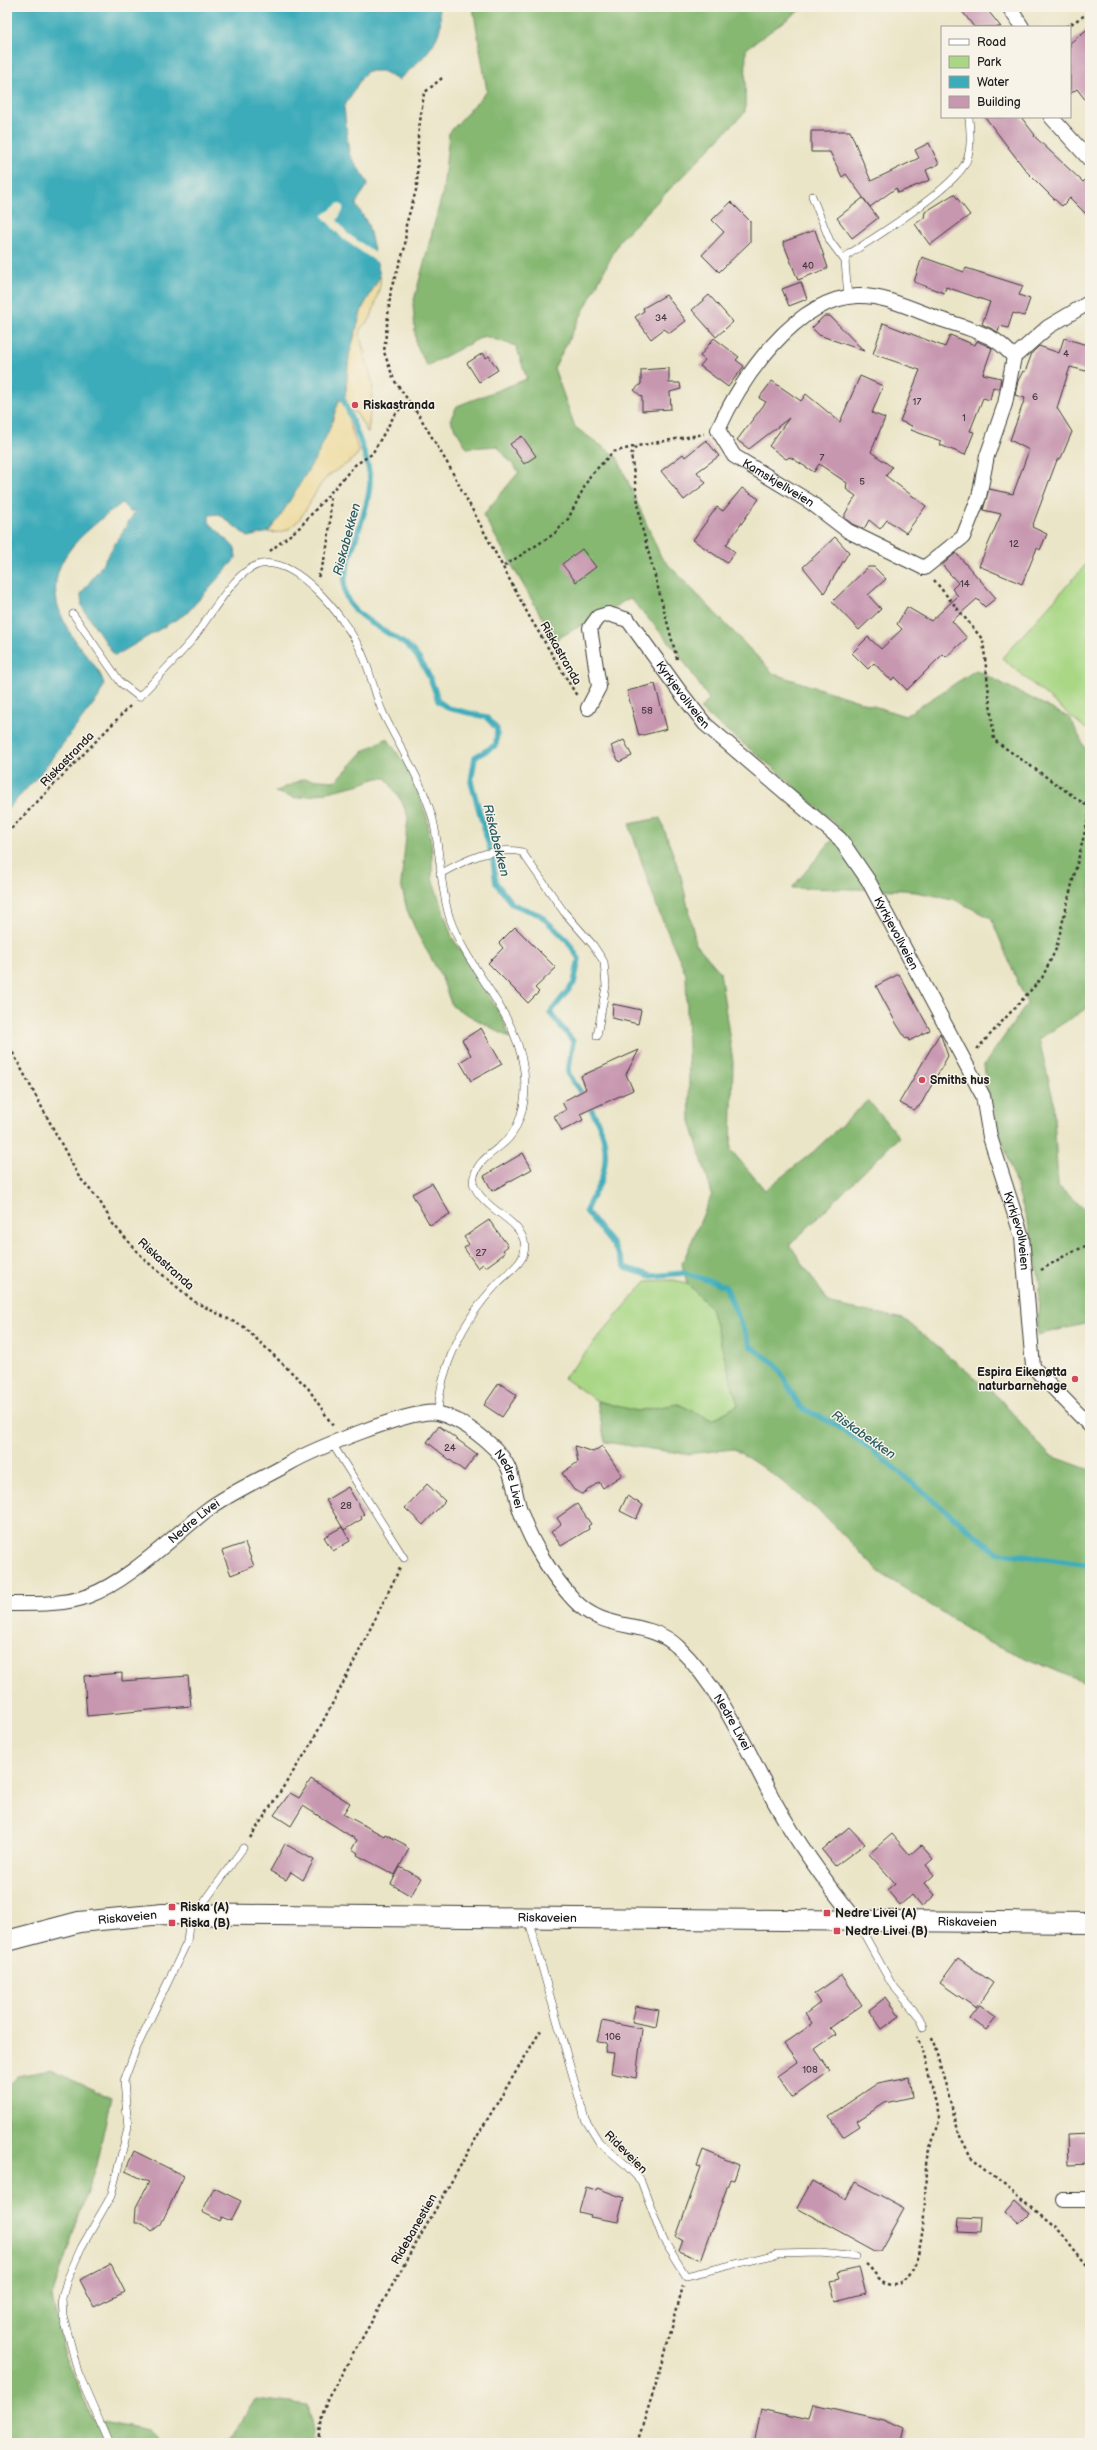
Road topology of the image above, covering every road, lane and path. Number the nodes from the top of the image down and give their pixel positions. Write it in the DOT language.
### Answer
graph roads {
  1 [pos="1009,7"];
  2 [pos="1090,12"];
  3 [pos="1021,26"];
  4 [pos="1068,26"];
  5 [pos="442,78"];
  6 [pos="968,118"];
  7 [pos="1052,118"];
  8 [pos="1090,160"];
  9 [pos="812,196"];
  10 [pos="845,261"];
  11 [pos="848,297"];
  12 [pos="1090,302"];
  13 [pos="1014,357"];
  14 [pos="411,402"];
  15 [pos="718,430"];
  16 [pos="637,446"];
  17 [pos="330,496"];
  18 [pos="504,566"];
  19 [pos="252,568"];
  20 [pos="924,568"];
  21 [pos="314,588"];
  22 [pos="73,614"];
  23 [pos="678,661"];
  24 [pos="139,697"];
  25 [pos="588,708"];
  26 [pos="1090,808"];
  27 [pos="1090,812"];
  28 [pos="7,833"];
  29 [pos="440,874"];
  30 [pos="597,1036"];
  31 [pos="7,1042"];
  32 [pos="966,1062"];
  33 [pos="1090,1244"];
  34 [pos="1027,1280"];
  35 [pos="438,1413"];
  36 [pos="1090,1426"];
  37 [pos="338,1443"];
  38 [pos="404,1558"];
  39 [pos="7,1604"];
  40 [pos="243,1848"];
  41 [pos="196,1914"];
  42 [pos="528,1918"];
  43 [pos="857,1921"];
  44 [pos="1090,1923"];
  45 [pos="7,1941"];
  46 [pos="924,2027"];
  47 [pos="541,2030"];
  48 [pos="916,2035"];
  49 [pos="1062,2200"];
  50 [pos="1090,2200"];
  51 [pos="856,2256"];
  52 [pos="1090,2268"];
  53 [pos="686,2276"];
  54 [pos="109,2443"];
  55 [pos="319,2443"];
  56 [pos="638,2443"];
  1 -- 3 [label="street"];
  2 -- 4 [label="path"];
  5 -- 14 [label="path, Riskastranda"];
  6 -- 10 [label="lane"];
  7 -- 8 [label="street"];
  9 -- 10 [label="lane"];
  10 -- 11 [label="lane"];
  11 -- 13 [label="street"];
  11 -- 15 [label="street"];
  12 -- 13 [label="street"];
  13 -- 20 [label="street"];
  14 -- 17 [label="path"];
  14 -- 18 [label="path, Riskastranda"];
  15 -- 16 [label="path"];
  15 -- 20 [label="street, Kamskjellveien"];
  16 -- 18 [label="path"];
  16 -- 23 [label="path"];
  17 -- 19 [label="path"];
  17 -- 21 [label="path"];
  18 -- 25 [label="path, Riskastranda"];
  19 -- 21 [label="lane"];
  19 -- 24 [label="lane"];
  20 -- 26 [label="path"];
  21 -- 29 [label="lane"];
  22 -- 24 [label="lane"];
  24 -- 28 [label="path, Riskastranda"];
  25 -- 32 [label="street, Kyrkjevollveien"];
  27 -- 32 [label="path"];
  29 -- 30 [label="lane"];
  29 -- 35 [label="lane"];
  31 -- 37 [label="path, Riskastranda"];
  32 -- 34 [label="street, Kyrkjevollveien"];
  33 -- 34 [label="path"];
  34 -- 36 [label="street, Kyrkjevollveien"];
  35 -- 37 [label="street, Nedre Livei"];
  35 -- 43 [label="street, Nedre Livei"];
  37 -- 38 [label="lane"];
  37 -- 39 [label="street, Nedre Livei"];
  38 -- 40 [label="path"];
  40 -- 41 [label="lane"];
  41 -- 42 [label="main road, Riskaveien"];
  41 -- 45 [label="main road, Riskaveien"];
  41 -- 54 [label="lane"];
  42 -- 43 [label="main road, Riskaveien"];
  42 -- 53 [label="lane, Rideveien"];
  43 -- 44 [label="main road, Riskaveien"];
  43 -- 46 [label="lane"];
  46 -- 52 [label="path"];
  47 -- 55 [label="path, Ridebanestien"];
  48 -- 51 [label="path"];
  49 -- 50 [label="street"];
  51 -- 53 [label="lane"];
  53 -- 56 [label="path"];
}
